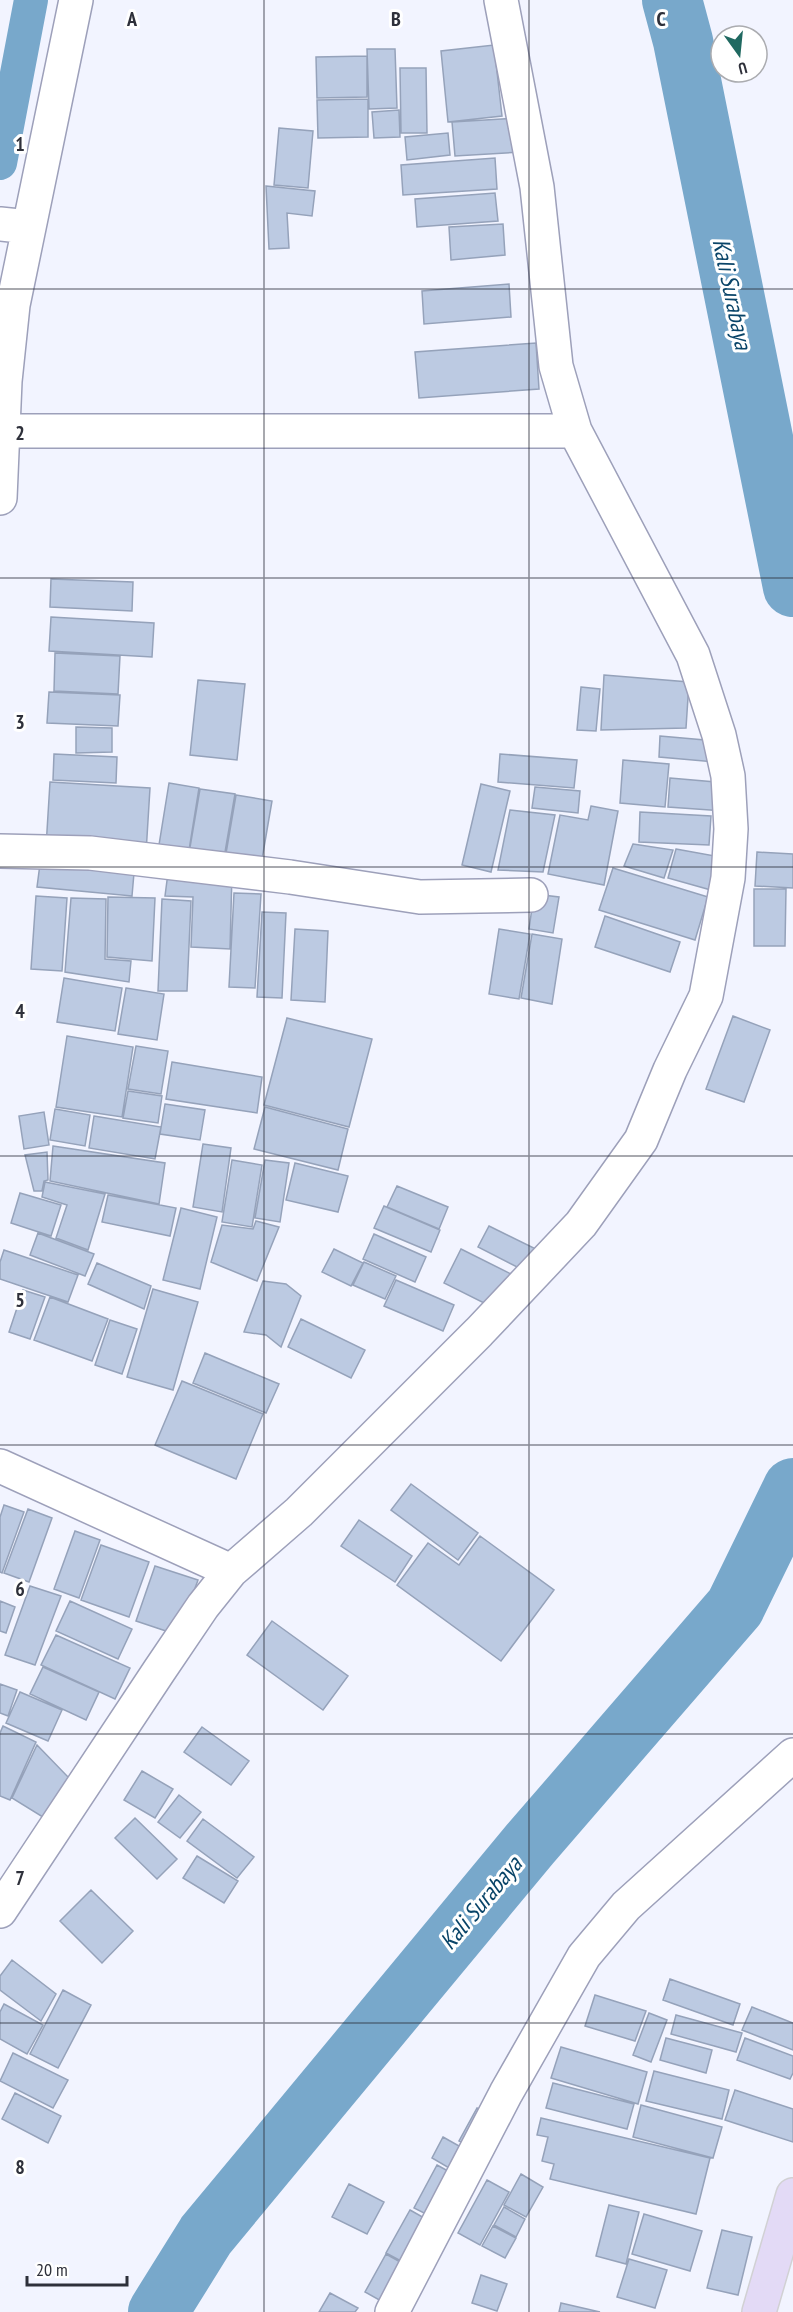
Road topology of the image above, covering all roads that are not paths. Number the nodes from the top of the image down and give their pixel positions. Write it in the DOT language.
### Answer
graph roads {
  1 [pos="76,0"];
  2 [pos="501,0"];
  3 [pos="16,226"];
  4 [pos="3,431"];
  5 [pos="575,431"];
  6 [pos="0,498"];
  7 [pos="0,851"];
  8 [pos="531,895"];
  9 [pos="0,1466"];
  10 [pos="231,1571"];
  11 [pos="793,1755"];
  12 [pos="0,1911"];
  13 [pos="793,2195"];
  14 [pos="392,2312"];
  15 [pos="759,2312"];
  1 -- 3 [label="street"];
  2 -- 5 [label="street"];
  3 -- 4 [label="street"];
  4 -- 5 [label="street"];
  4 -- 6 [label="street"];
  5 -- 10 [label="street"];
  7 -- 8 [label="street"];
  9 -- 10 [label="street"];
  10 -- 12 [label="street"];
  11 -- 14 [label="street"];
  13 -- 15 [label="main road"];
}
